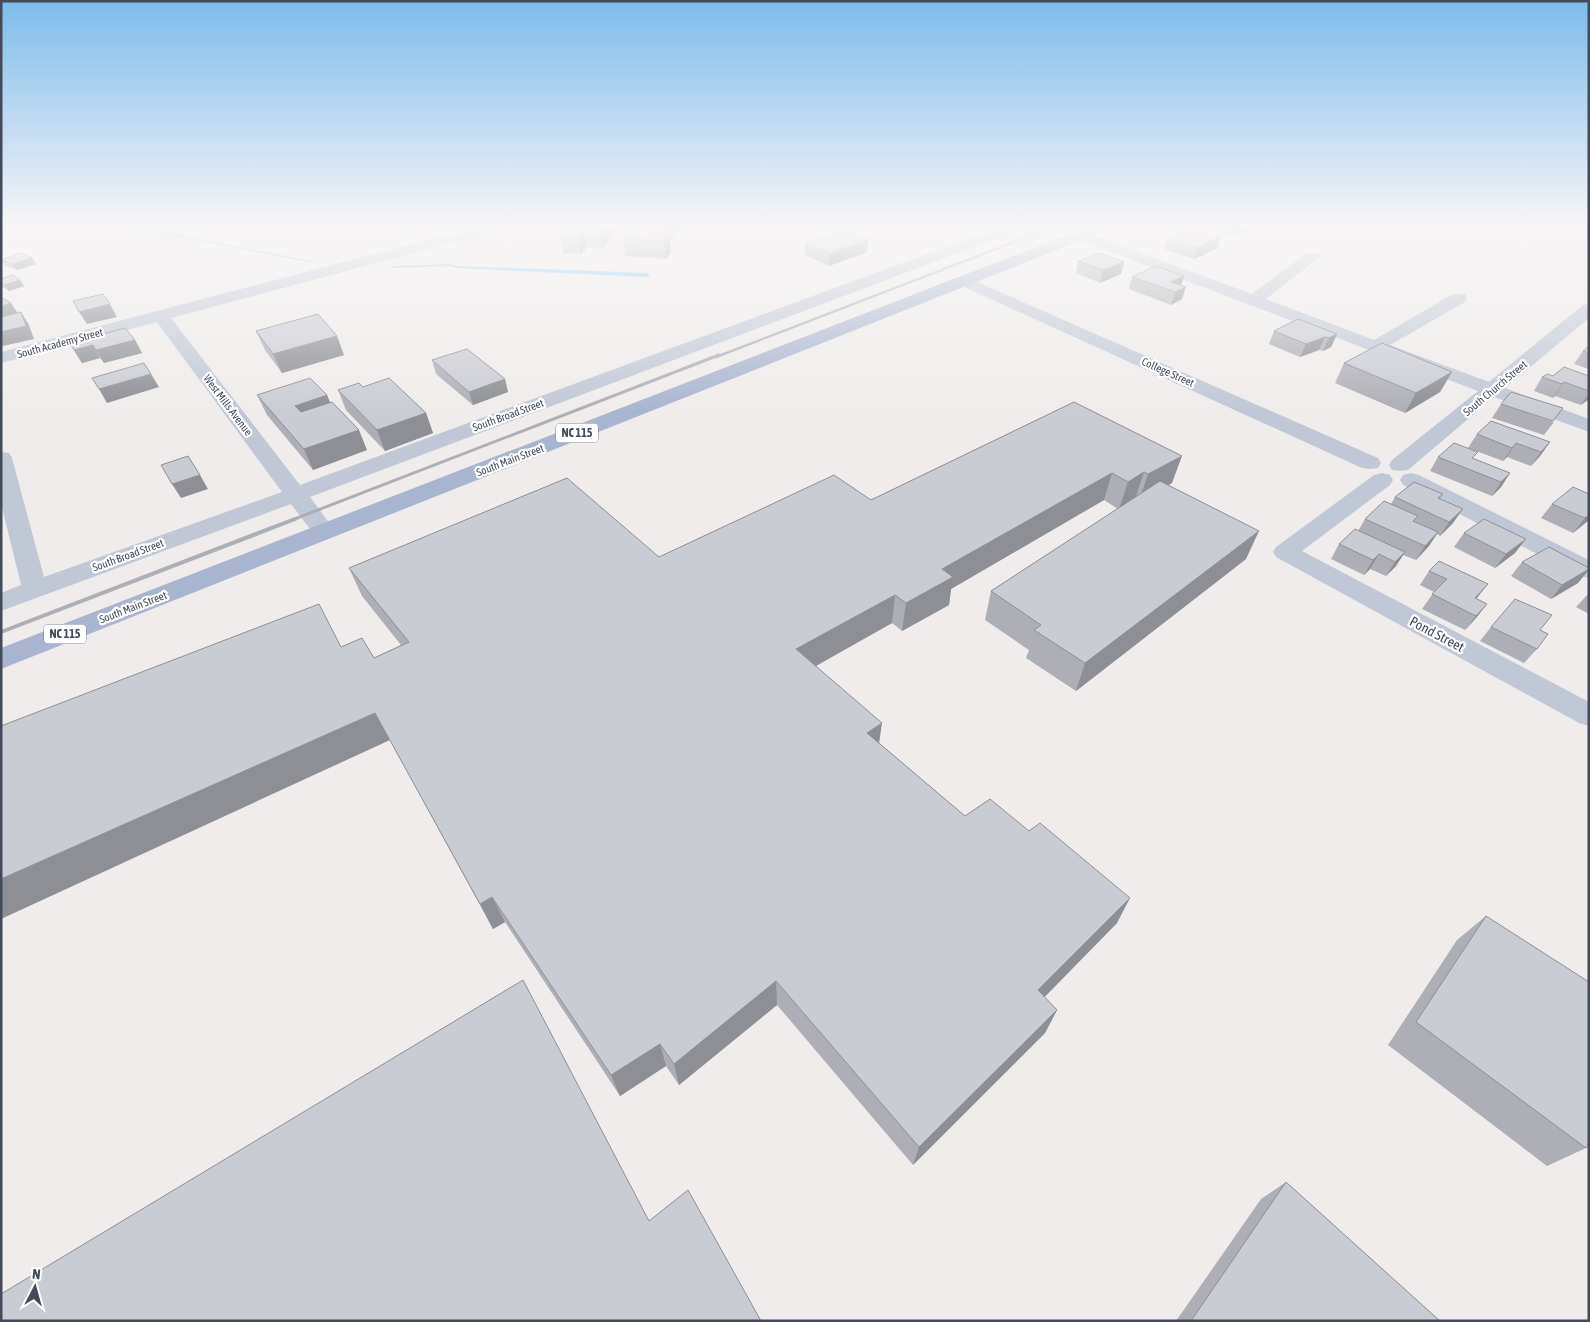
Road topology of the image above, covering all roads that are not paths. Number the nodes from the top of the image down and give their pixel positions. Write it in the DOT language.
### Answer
graph roads {
  1 [pos="263,289"];
  2 [pos="848,289"];
  3 [pos="949,289"];
  4 [pos="981,289"];
  5 [pos="1224,289"];
  6 [pos="1270,289"];
  7 [pos="1459,298"];
  8 [pos="1255,300"];
  9 [pos="1589,309"];
  10 [pos="161,316"];
  11 [pos="1376,346"];
  12 [pos="1,358"];
  13 [pos="1493,390"];
  14 [pos="1589,426"];
  15 [pos="1,458"];
  16 [pos="1376,471"];
  17 [pos="1406,472"];
  18 [pos="295,495"];
  19 [pos="324,532"];
  20 [pos="1589,570"];
  21 [pos="35,589"];
  22 [pos="1,602"];
  23 [pos="1,659"];
  24 [pos="1589,715"];
  1 -- 10 [label="street, South Academy Street"];
  2 -- 18 [label="street, South Broad Street"];
  3 -- 19 [label="main road, South Main Street / NC 115"];
  4 -- 16 [label="street, College Street"];
  5 -- 8 [label="street"];
  6 -- 8 [label="street"];
  7 -- 11 [label="street"];
  8 -- 11 [label="street"];
  9 -- 13 [label="street, South Church Street"];
  10 -- 12 [label="street, South Academy Street"];
  10 -- 18 [label="street, West Mills Avenue"];
  11 -- 13 [label="street"];
  13 -- 14 [label="street"];
  13 -- 17 [label="street, South Church Street"];
  15 -- 21 [label="street"];
  16 -- 17 [label="street, College Street"];
  16 -- 24 [label="street, Pond Street"];
  17 -- 20 [label="street"];
  18 -- 19 [label="street, West Mills Avenue"];
  18 -- 21 [label="street, South Broad Street"];
  19 -- 23 [label="main road, South Main Street / NC 115"];
  21 -- 22 [label="street, South Broad Street"];
}
